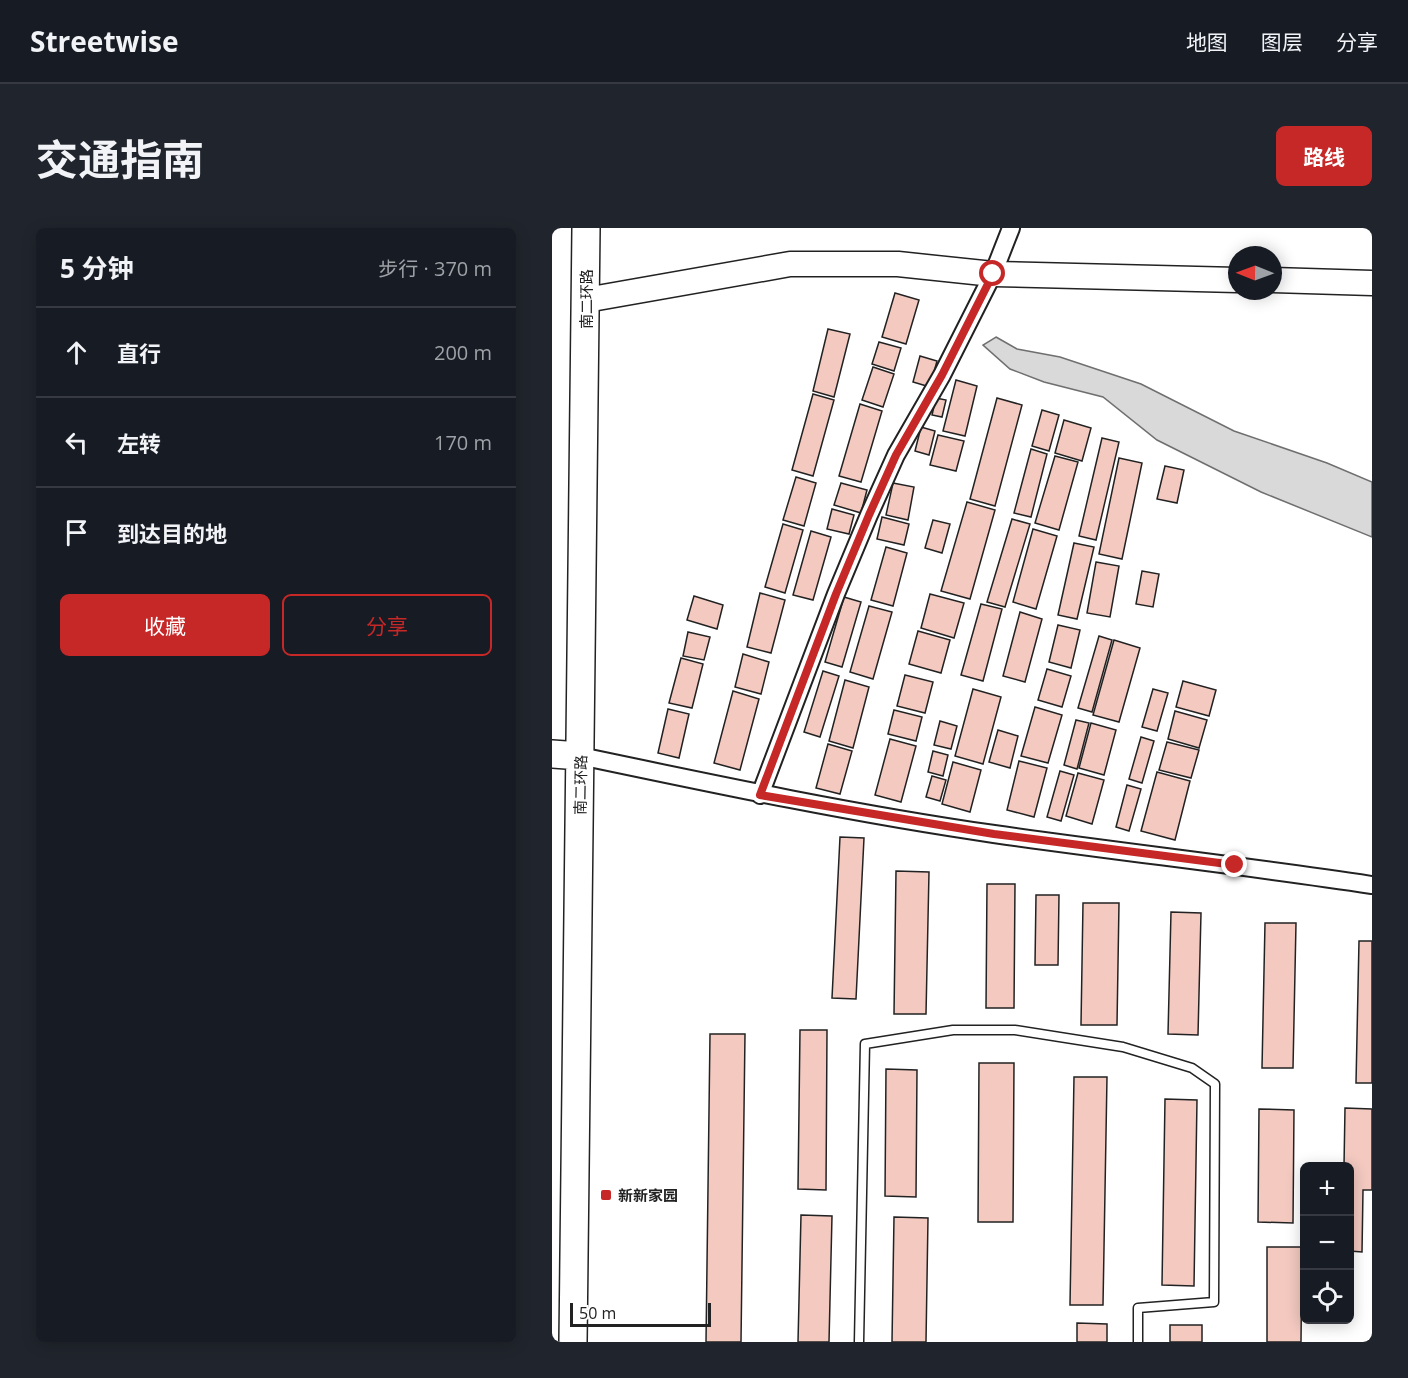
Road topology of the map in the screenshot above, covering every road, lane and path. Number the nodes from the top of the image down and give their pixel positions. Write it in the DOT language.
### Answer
graph roads {
  1 [pos="586,228"];
  2 [pos="1011,228"];
  3 [pos="993,274"];
  4 [pos="1228,280"];
  5 [pos="1282,280"];
  6 [pos="1372,283"];
  7 [pos="586,300"];
  8 [pos="552,754"];
  9 [pos="580,756"];
  10 [pos="760,795"];
  11 [pos="1372,885"];
  12 [pos="573,1342"];
  13 [pos="859,1342"];
  14 [pos="1138,1342"];
  1 -- 7 [label="main road, 南二环路"];
  2 -- 3 [label="street"];
  3 -- 4 [label="street"];
  3 -- 7 [label="street"];
  3 -- 10 [label="street"];
  5 -- 6 [label="street"];
  7 -- 9 [label="main road, 南二环路"];
  8 -- 9 [label="main road"];
  9 -- 10 [label="street"];
  9 -- 12 [label="main road, 南二环路"];
  10 -- 11 [label="street"];
  13 -- 14 [label="lane"];
}
